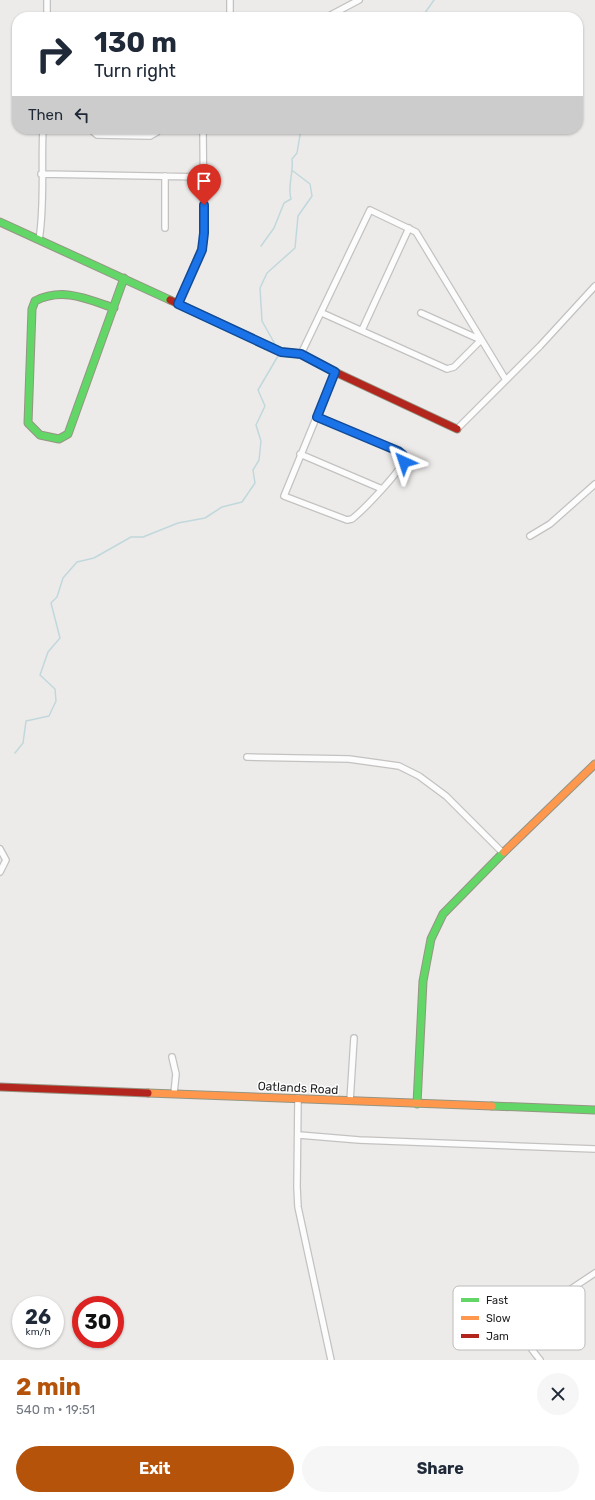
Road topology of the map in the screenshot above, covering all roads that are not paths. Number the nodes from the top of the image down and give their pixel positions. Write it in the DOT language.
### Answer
graph roads {
  1 [pos="47,0"];
  2 [pos="230,0"];
  3 [pos="359,0"];
  4 [pos="47,12"];
  5 [pos="230,12"];
  6 [pos="336,12"];
  7 [pos="43,134"];
  8 [pos="96,134"];
  9 [pos="153,134"];
  10 [pos="203,134"];
  11 [pos="41,174"];
  12 [pos="165,176"];
  13 [pos="204,178"];
  14 [pos="0,222"];
  15 [pos="165,228"];
  16 [pos="409,228"];
  17 [pos="39,240"];
  18 [pos="124,278"];
  19 [pos="595,286"];
  20 [pos="178,304"];
  21 [pos="114,308"];
  22 [pos="322,313"];
  23 [pos="421,313"];
  24 [pos="362,330"];
  25 [pos="481,340"];
  26 [pos="301,354"];
  27 [pos="335,372"];
  28 [pos="506,380"];
  29 [pos="317,417"];
  30 [pos="458,429"];
  31 [pos="300,454"];
  32 [pos="595,484"];
  33 [pos="382,488"];
  34 [pos="530,536"];
  35 [pos="247,758"];
  36 [pos="595,764"];
  37 [pos="0,848"];
  38 [pos="503,853"];
  39 [pos="0,872"];
  40 [pos="354,1038"];
  41 [pos="172,1057"];
  42 [pos="0,1087"];
  43 [pos="174,1093"];
  44 [pos="298,1098"];
  45 [pos="350,1101"];
  46 [pos="417,1104"];
  47 [pos="595,1110"];
  48 [pos="298,1135"];
  49 [pos="595,1149"];
  50 [pos="595,1273"];
  51 [pos="576,1286"];
  52 [pos="533,1350"];
  53 [pos="331,1360"];
  54 [pos="540,1360"];
  1 -- 4 [label="street"];
  2 -- 5 [label="street"];
  3 -- 6 [label="street"];
  7 -- 11 [label="street"];
  8 -- 9 [label="street"];
  10 -- 13 [label="street"];
  11 -- 12 [label="street"];
  11 -- 17 [label="street"];
  12 -- 13 [label="street"];
  12 -- 15 [label="street"];
  13 -- 20 [label="street"];
  14 -- 17 [label="street"];
  16 -- 22 [label="street"];
  16 -- 24 [label="street"];
  16 -- 25 [label="street"];
  17 -- 18 [label="street"];
  18 -- 20 [label="street"];
  18 -- 21 [label="street"];
  19 -- 28 [label="street"];
  20 -- 26 [label="street"];
  21 -- 21 [label="street"];
  22 -- 24 [label="street"];
  22 -- 26 [label="street"];
  23 -- 25 [label="street"];
  24 -- 25 [label="street"];
  25 -- 28 [label="street"];
  26 -- 27 [label="street"];
  27 -- 29 [label="street"];
  27 -- 30 [label="street"];
  28 -- 30 [label="street"];
  29 -- 31 [label="street"];
  29 -- 33 [label="street"];
  31 -- 33 [label="street"];
  31 -- 33 [label="street"];
  32 -- 34 [label="street"];
  35 -- 38 [label="street"];
  36 -- 38 [label="street"];
  37 -- 39 [label="street"];
  38 -- 46 [label="street"];
  40 -- 45 [label="street"];
  41 -- 43 [label="street"];
  42 -- 43 [label="street, Oatlands Road"];
  43 -- 44 [label="street, Oatlands Road"];
  44 -- 45 [label="street, Oatlands Road"];
  44 -- 48 [label="street"];
  45 -- 46 [label="street, Oatlands Road"];
  46 -- 47 [label="street, Oatlands Road"];
  48 -- 49 [label="street"];
  48 -- 53 [label="street"];
  50 -- 51 [label="street"];
  52 -- 54 [label="street"];
}
